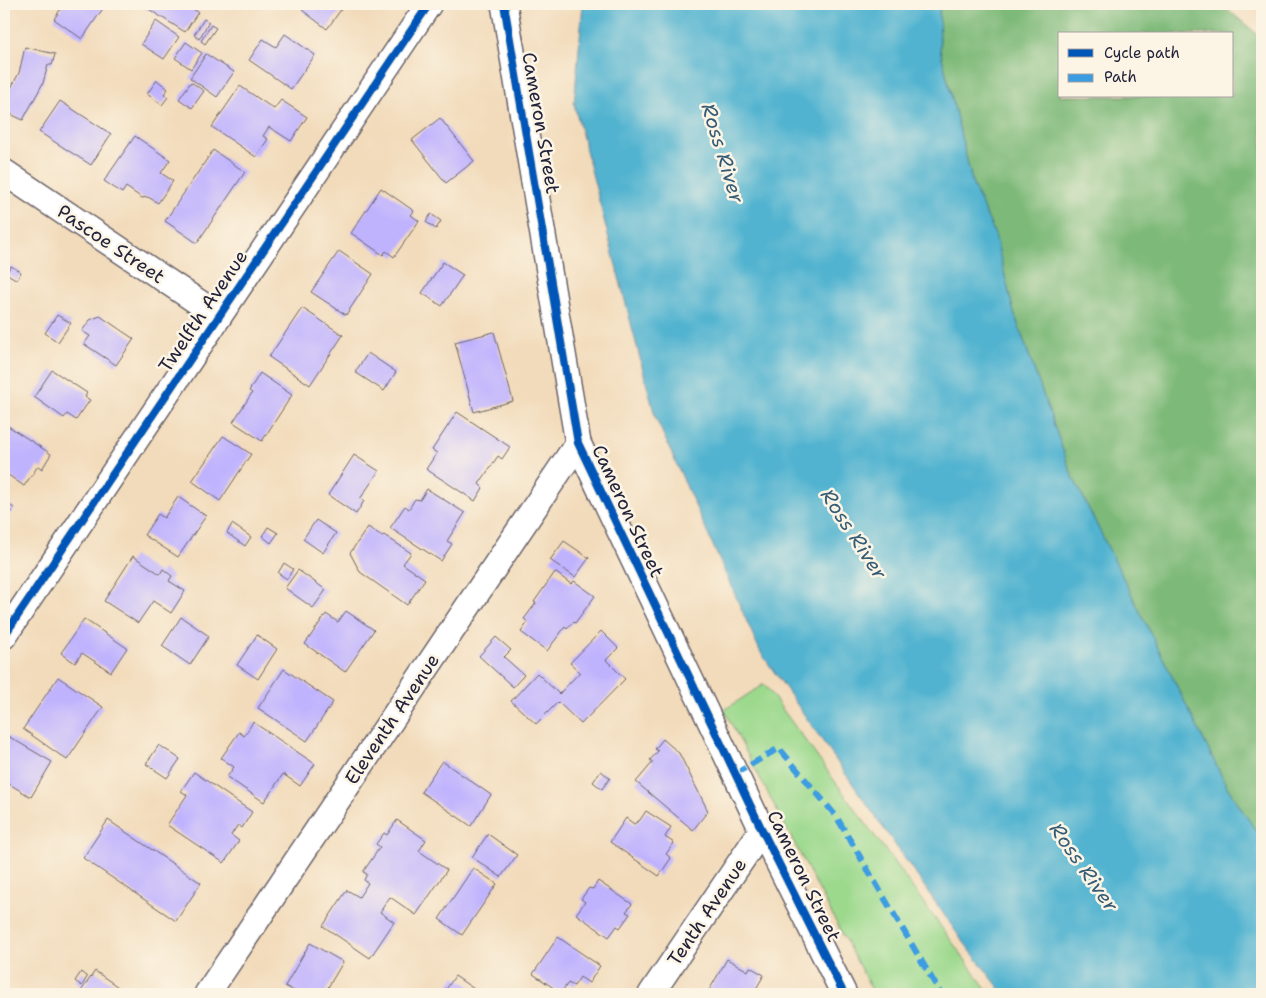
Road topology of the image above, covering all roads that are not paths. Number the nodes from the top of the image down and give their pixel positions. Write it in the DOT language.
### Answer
graph roads {
  1 [pos="429,4"];
  2 [pos="504,4"];
  3 [pos="4,172"];
  4 [pos="219,316"];
  5 [pos="578,443"];
  6 [pos="4,636"];
  7 [pos="762,830"];
  8 [pos="207,994"];
  9 [pos="651,994"];
  10 [pos="844,994"];
  1 -- 4 [label="street, Twelfth Avenue"];
  2 -- 5 [label="street, Cameron Street"];
  3 -- 4 [label="street, Pascoe Street"];
  4 -- 6 [label="street, Twelfth Avenue"];
  5 -- 7 [label="street, Cameron Street"];
  5 -- 8 [label="street, Eleventh Avenue"];
  7 -- 9 [label="street, Tenth Avenue"];
  7 -- 10 [label="street, Cameron Street"];
}
